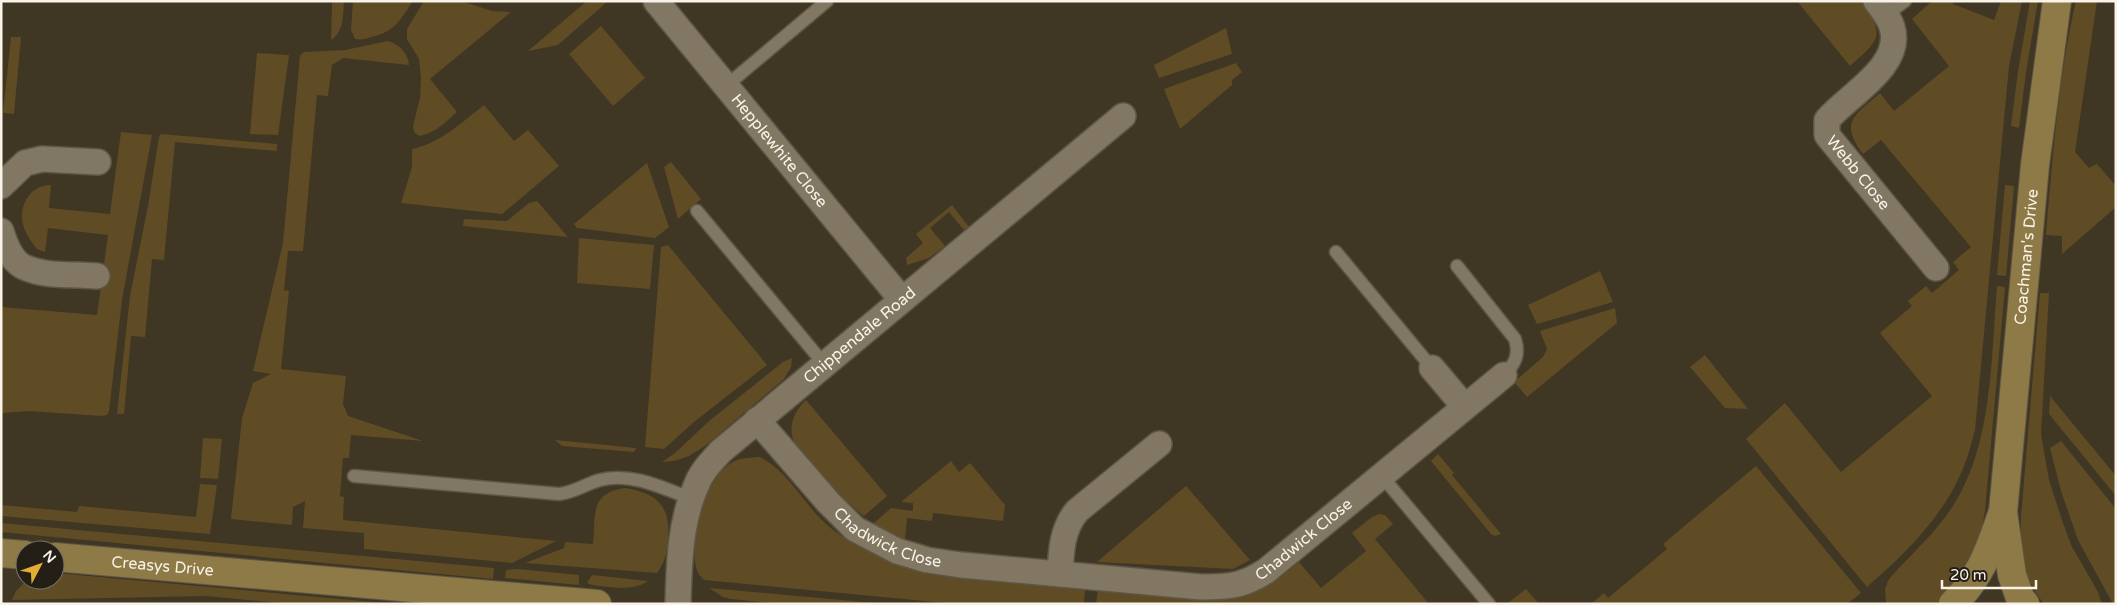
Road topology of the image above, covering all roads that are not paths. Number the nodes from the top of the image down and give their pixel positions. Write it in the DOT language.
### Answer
graph roads {
  1 [pos="656,1"];
  2 [pos="827,1"];
  3 [pos="2058,1"];
  4 [pos="1889,6"];
  5 [pos="726,86"];
  6 [pos="1123,116"];
  7 [pos="98,162"];
  8 [pos="1,186"];
  9 [pos="697,211"];
  10 [pos="1,231"];
  11 [pos="1336,252"];
  12 [pos="1457,266"];
  13 [pos="1936,268"];
  14 [pos="97,276"];
  15 [pos="902,300"];
  16 [pos="824,364"];
  17 [pos="1432,368"];
  18 [pos="1504,375"];
  19 [pos="1464,406"];
  20 [pos="757,420"];
  21 [pos="1159,444"];
  22 [pos="1380,475"];
  23 [pos="354,476"];
  24 [pos="692,499"];
  25 [pos="2003,512"];
  26 [pos="1,552"];
  27 [pos="15,554"];
  28 [pos="65,558"];
  29 [pos="1060,574"];
  30 [pos="597,604"];
  31 [pos="678,604"];
  32 [pos="1488,604"];
  33 [pos="1953,604"];
  34 [pos="2025,604"];
  1 -- 5 [label="street, Hepplewhite Close"];
  2 -- 5 [label="lane"];
  3 -- 25 [label="street, Coachman's Drive"];
  4 -- 13 [label="street, Webb Close"];
  5 -- 15 [label="street, Hepplewhite Close"];
  6 -- 15 [label="street, Chippendale Road"];
  7 -- 8 [label="street"];
  9 -- 16 [label="lane"];
  10 -- 14 [label="street"];
  11 -- 17 [label="lane"];
  12 -- 18 [label="lane"];
  15 -- 16 [label="street, Chippendale Road"];
  16 -- 20 [label="street, Chippendale Road"];
  17 -- 19 [label="street"];
  18 -- 19 [label="street, Chadwick Close"];
  19 -- 22 [label="street, Chadwick Close"];
  20 -- 24 [label="street, Chippendale Road"];
  20 -- 29 [label="street, Chadwick Close"];
  21 -- 29 [label="street"];
  22 -- 29 [label="street, Chadwick Close"];
  22 -- 32 [label="lane"];
  23 -- 24 [label="lane"];
  24 -- 31 [label="street, Chippendale Road"];
  25 -- 33 [label="street, Coachman's Drive"];
  25 -- 34 [label="street, Coachman's Drive"];
  26 -- 27 [label="street"];
  28 -- 30 [label="street, Creasys Drive"];
}
